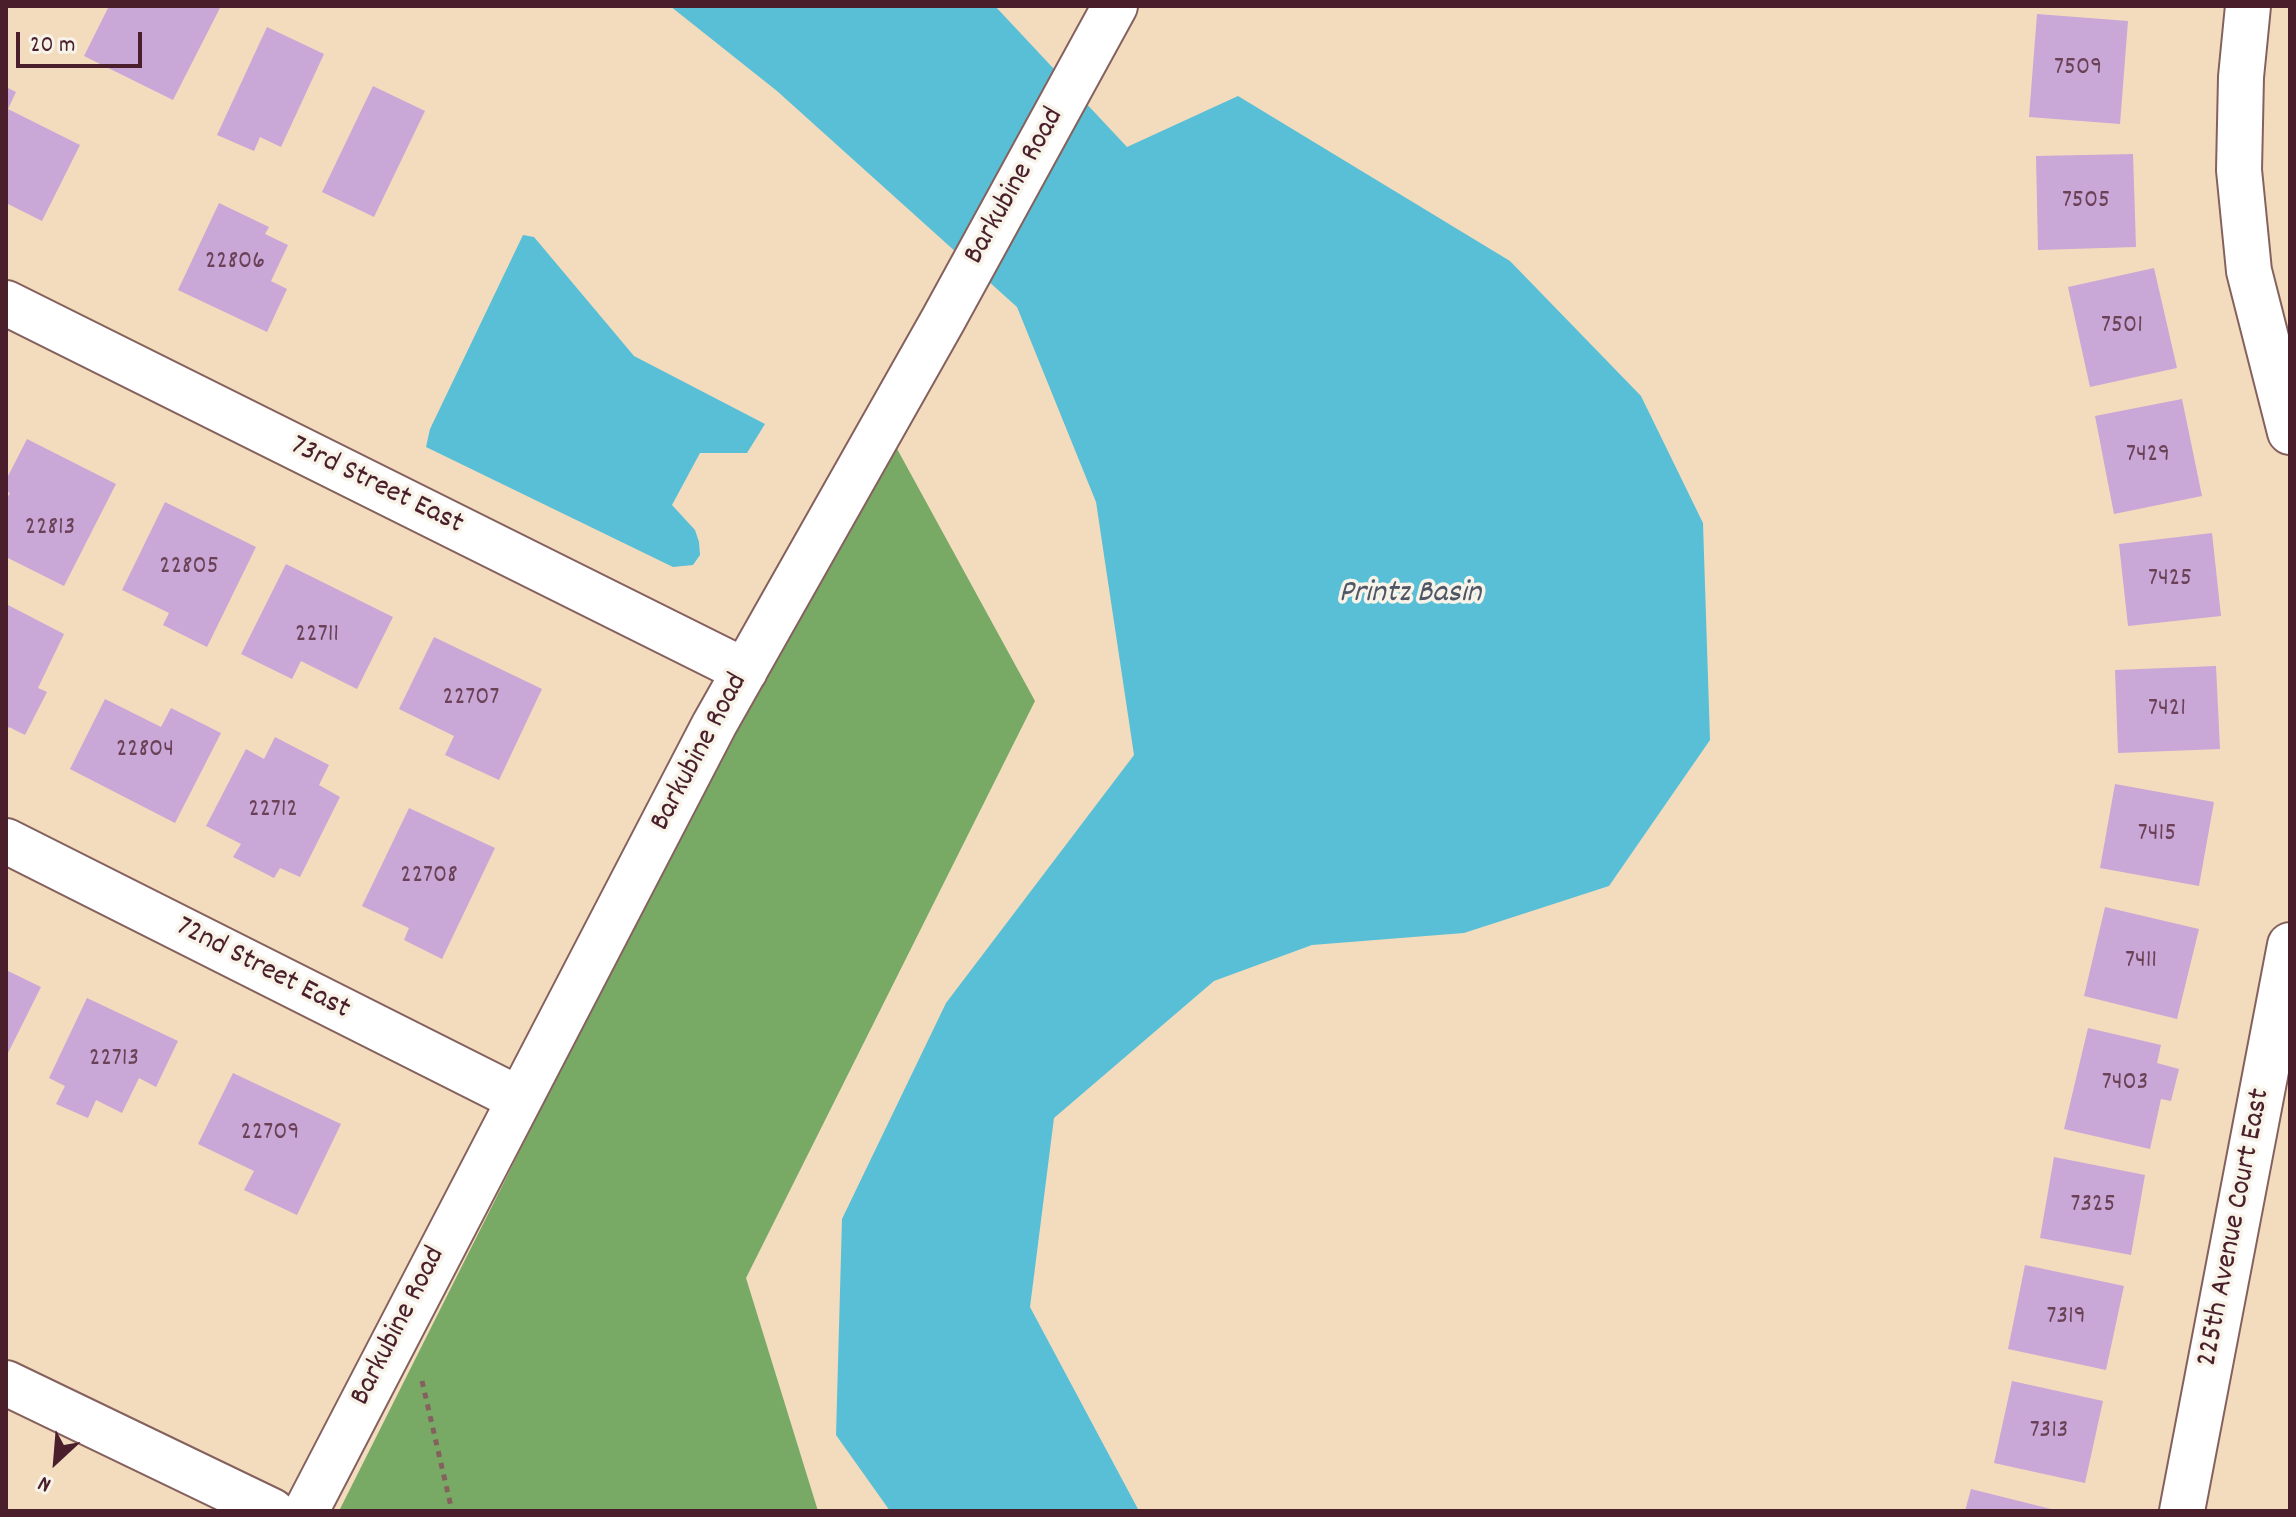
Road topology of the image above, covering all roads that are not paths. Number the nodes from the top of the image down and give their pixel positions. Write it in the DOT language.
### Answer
graph roads {
  1 [pos="2248,6"];
  2 [pos="1111,12"];
  3 [pos="6,303"];
  4 [pos="2290,432"];
  5 [pos="745,671"];
  6 [pos="6,841"];
  7 [pos="2290,945"];
  8 [pos="519,1099"];
  9 [pos="6,1383"];
  10 [pos="272,1511"];
  11 [pos="306,1511"];
  12 [pos="2182,1511"];
  1 -- 4 [label="street"];
  2 -- 5 [label="street, Barkubine Road"];
  3 -- 5 [label="street, 73rd Street East"];
  5 -- 8 [label="street, Barkubine Road"];
  6 -- 8 [label="street, 72nd Street East"];
  7 -- 12 [label="street, 225th Avenue Court East"];
  8 -- 11 [label="street, Barkubine Road"];
  9 -- 10 [label="street"];
}
